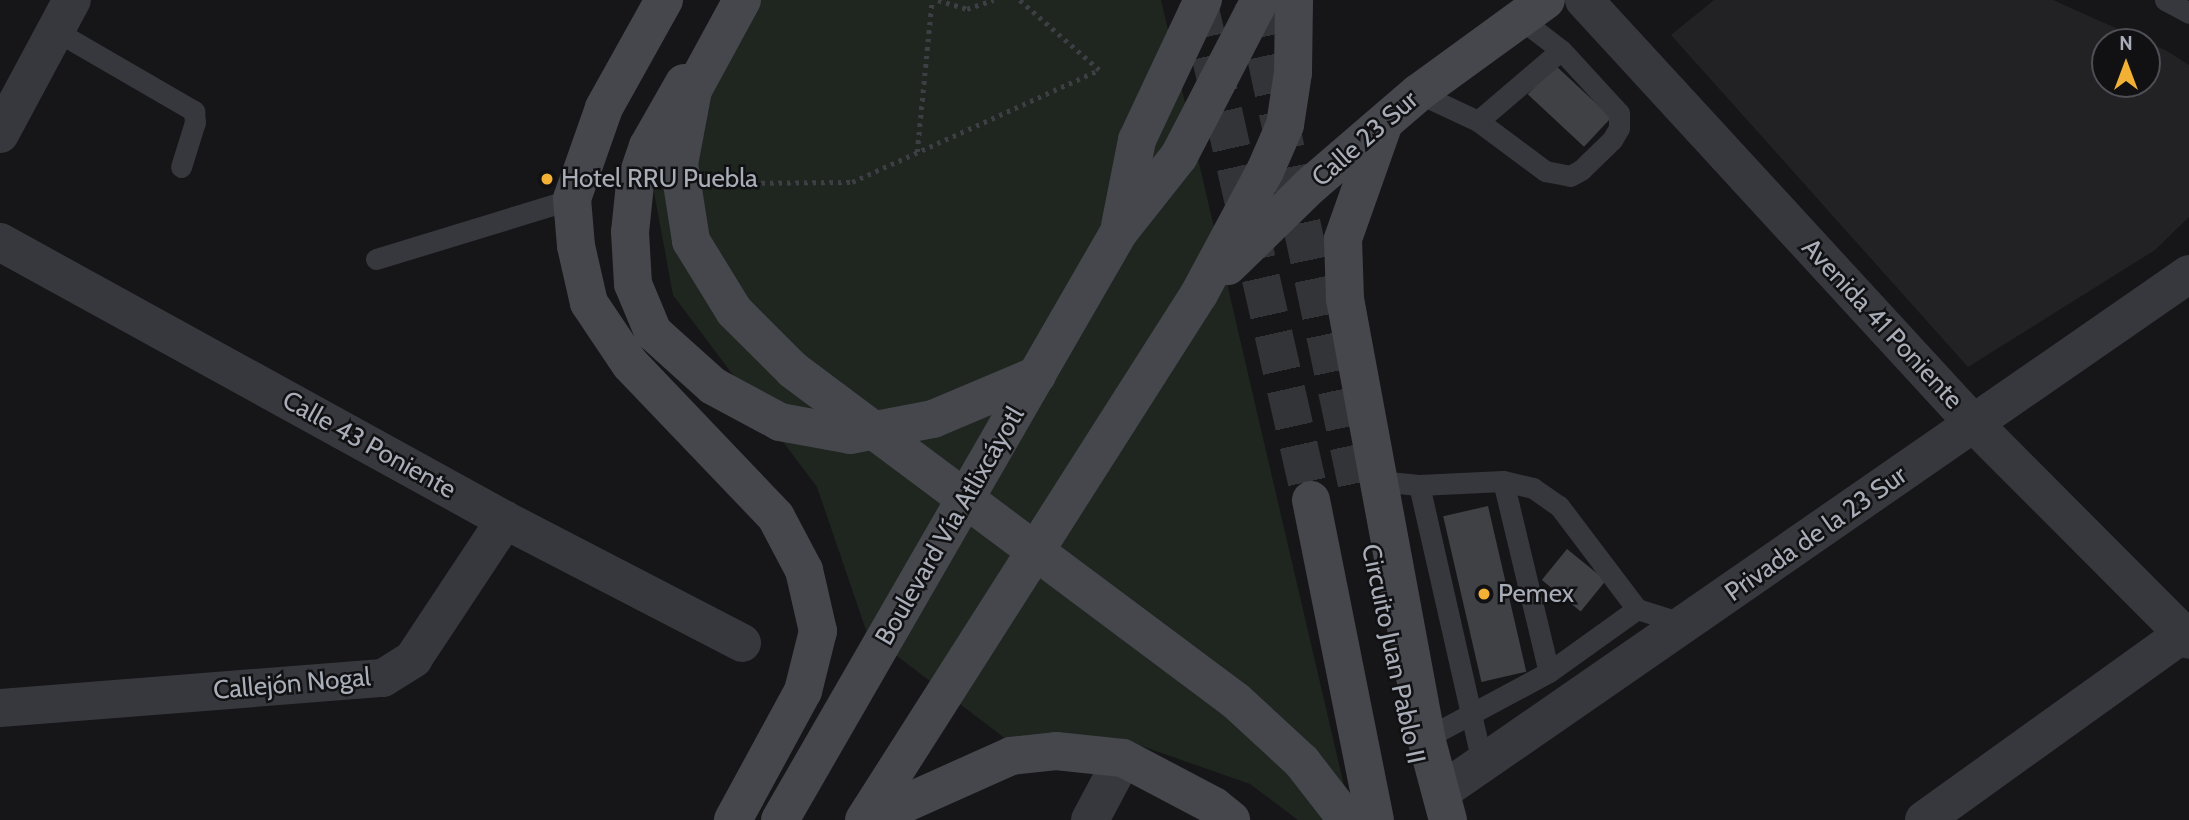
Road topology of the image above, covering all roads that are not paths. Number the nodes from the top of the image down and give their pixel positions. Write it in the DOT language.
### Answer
graph roads {
  1 [pos="664,0"];
  2 [pos="731,0"];
  3 [pos="742,0"];
  4 [pos="1203,0"];
  5 [pos="1260,0"];
  6 [pos="1294,0"];
  7 [pos="1584,0"];
  8 [pos="2165,0"];
  9 [pos="1532,9"];
  10 [pos="2189,13"];
  11 [pos="64,15"];
  12 [pos="1560,50"];
  13 [pos="1419,93"];
  14 [pos="1478,121"];
  15 [pos="1384,123"];
  16 [pos="0,134"];
  17 [pos="181,167"];
  18 [pos="572,199"];
  19 [pos="1119,232"];
  20 [pos="0,242"];
  21 [pos="376,259"];
  22 [pos="2189,274"];
  23 [pos="1199,294"];
  24 [pos="1037,374"];
  25 [pos="1975,425"];
  26 [pos="1503,481"];
  27 [pos="1368,485"];
  28 [pos="1419,485"];
  29 [pos="1311,500"];
  30 [pos="505,520"];
  31 [pos="1637,610"];
  32 [pos="1685,624"];
  33 [pos="2186,637"];
  34 [pos="742,643"];
  35 [pos="1549,671"];
  36 [pos="0,708"];
  37 [pos="1469,716"];
  38 [pos="1426,738"];
  39 [pos="1123,758"];
  40 [pos="1483,766"];
  41 [pos="1439,811"];
  42 [pos="733,820"];
  43 [pos="780,820"];
  44 [pos="866,820"];
  45 [pos="1090,820"];
  46 [pos="1231,820"];
  47 [pos="1347,820"];
  48 [pos="1376,820"];
  49 [pos="1924,820"];
  1 -- 18 [label="main road"];
  2 -- 24 [label="main road"];
  3 -- 47 [label="main road"];
  4 -- 19 [label="main road"];
  5 -- 19 [label="main road"];
  6 -- 23 [label="main road"];
  7 -- 25 [label="street, Avenida 41 Poniente"];
  8 -- 10 [label="lane"];
  9 -- 12 [label="lane"];
  9 -- 13 [label="main road, Calle 23 Sur"];
  11 -- 16 [label="street"];
  11 -- 17 [label="lane"];
  12 -- 14 [label="lane"];
  12 -- 14 [label="lane"];
  13 -- 14 [label="lane"];
  13 -- 15 [label="main road, Calle 23 Sur"];
  15 -- 23 [label="main road, Calle 23 Sur"];
  15 -- 27 [label="main road"];
  18 -- 21 [label="lane"];
  18 -- 42 [label="main road"];
  19 -- 24 [label="main road, Boulevard Vía Atlixcáyotl"];
  20 -- 30 [label="street, Calle 43 Poniente"];
  22 -- 25 [label="street, Privada de la 23 Sur"];
  23 -- 44 [label="main road"];
  24 -- 43 [label="main road, Boulevard Vía Atlixcáyotl"];
  25 -- 32 [label="street, Privada de la 23 Sur"];
  25 -- 33 [label="street, Avenida 41 Poniente"];
  26 -- 28 [label="lane"];
  26 -- 31 [label="lane"];
  26 -- 35 [label="lane"];
  27 -- 28 [label="lane"];
  27 -- 38 [label="main road"];
  27 -- 41 [label="main road, Circuito Juan Pablo II"];
  28 -- 37 [label="lane"];
  29 -- 48 [label="main road, Circuito Juan Pablo II"];
  30 -- 34 [label="street, Calle 43 Poniente"];
  30 -- 36 [label="street, Callejón Nogal"];
  31 -- 32 [label="lane"];
  31 -- 35 [label="lane"];
  32 -- 40 [label="street, Privada de la 23 Sur"];
  33 -- 49 [label="street"];
  35 -- 37 [label="lane"];
  37 -- 38 [label="lane"];
  37 -- 40 [label="lane"];
  38 -- 41 [label="main road"];
  39 -- 44 [label="main road"];
  39 -- 45 [label="street"];
  39 -- 46 [label="main road"];
  40 -- 41 [label="street, Privada de la 23 Sur"];
}
